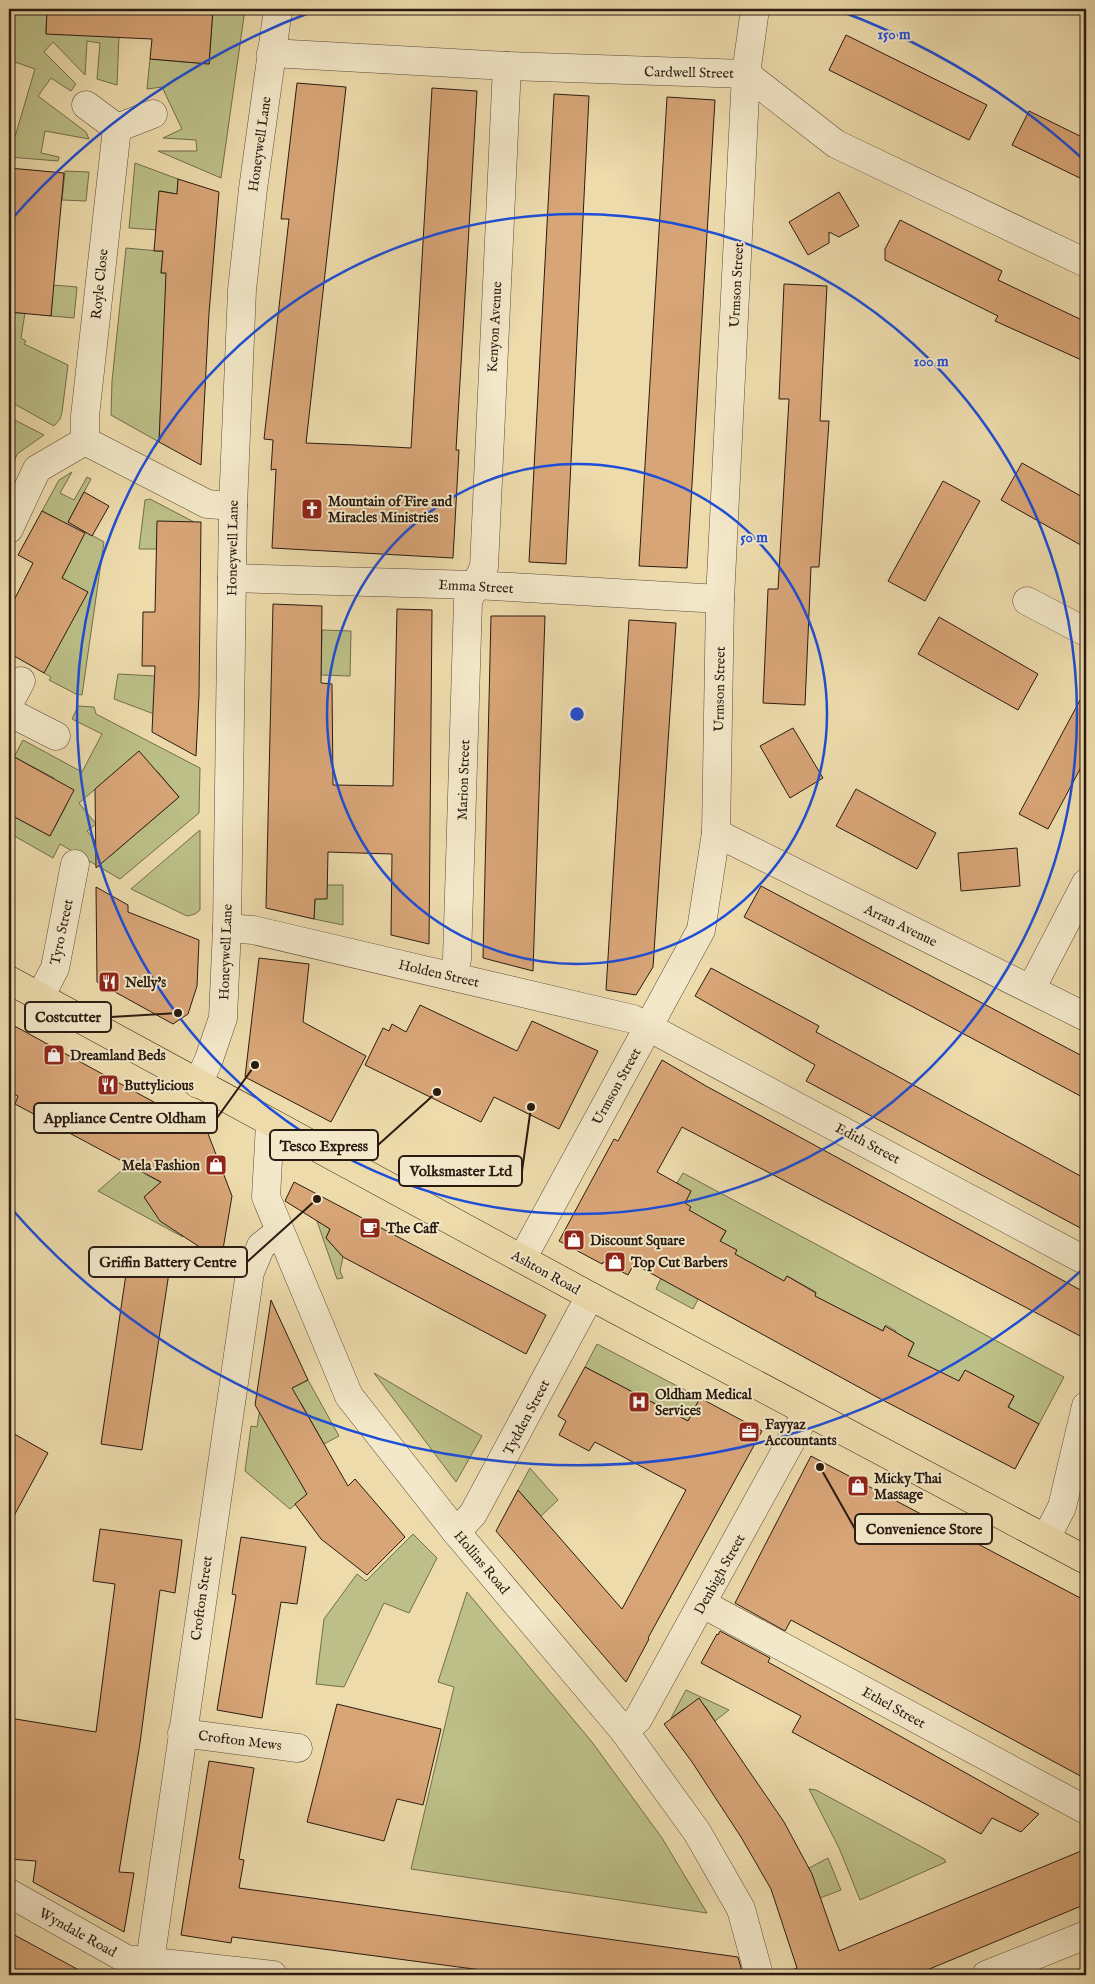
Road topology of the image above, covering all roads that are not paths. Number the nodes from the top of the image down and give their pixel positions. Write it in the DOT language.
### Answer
graph roads {
  1 [pos="278,9"];
  2 [pos="755,9"];
  3 [pos="271,53"];
  4 [pos="507,66"];
  5 [pos="746,74"];
  6 [pos="86,105"];
  7 [pos="153,114"];
  8 [pos="117,128"];
  9 [pos="1086,262"];
  10 [pos="84,441"];
  11 [pos="232,506"];
  12 [pos="9,529"];
  13 [pos="232,578"];
  14 [pos="475,585"];
  15 [pos="720,599"];
  16 [pos="1027,601"];
  17 [pos="1086,632"];
  18 [pos="9,712"];
  19 [pos="56,736"];
  20 [pos="716,833"];
  21 [pos="75,864"];
  22 [pos="1086,883"];
  23 [pos="227,928"];
  24 [pos="453,975"];
  25 [pos="9,980"];
  26 [pos="1031,989"];
  27 [pos="40,997"];
  28 [pos="1086,1017"];
  29 [pos="649,1027"];
  30 [pos="198,1084"];
  31 [pos="270,1124"];
  32 [pos="279,1232"];
  33 [pos="522,1259"];
  34 [pos="1086,1261"];
  35 [pos="590,1296"];
  36 [pos="1086,1406"];
  37 [pos="807,1412"];
  38 [pos="456,1532"];
  39 [pos="1046,1538"];
  40 [pos="1086,1560"];
  41 [pos="703,1604"];
  42 [pos="624,1731"];
  43 [pos="182,1733"];
  44 [pos="298,1748"];
  45 [pos="1086,1810"];
  46 [pos="9,1893"];
  47 [pos="1086,1935"];
  48 [pos="150,1968"];
  49 [pos="273,1975"];
  50 [pos="759,1975"];
  51 [pos="986,1975"];
  1 -- 3 [label="street, Honeywell Lane"];
  2 -- 5 [label="street, Urmson Street"];
  3 -- 4 [label="street, Cardwell Street"];
  3 -- 11 [label="street, Honeywell Lane"];
  4 -- 5 [label="street, Cardwell Street"];
  4 -- 14 [label="street, Kenyon Avenue"];
  5 -- 9 [label="street, Cardwell Street"];
  5 -- 15 [label="street, Urmson Street"];
  6 -- 8 [label="street"];
  7 -- 8 [label="street"];
  8 -- 10 [label="street, Royle Close"];
  10 -- 11 [label="street"];
  10 -- 12 [label="street"];
  11 -- 13 [label="street, Honeywell Lane"];
  13 -- 14 [label="street, Emma Street"];
  13 -- 23 [label="street, Honeywell Lane"];
  14 -- 15 [label="street, Emma Street"];
  14 -- 24 [label="street, Marion Street"];
  15 -- 20 [label="street, Urmson Street"];
  16 -- 17 [label="street"];
  18 -- 19 [label="street"];
  20 -- 26 [label="street, Arran Avenue"];
  20 -- 29 [label="street, Urmson Street"];
  21 -- 27 [label="street, Tyro Street"];
  22 -- 26 [label="street"];
  23 -- 24 [label="street, Holden Street"];
  23 -- 30 [label="street, Honeywell Lane"];
  24 -- 29 [label="street, Holden Street"];
  25 -- 27 [label="highway, Ashton Road"];
  26 -- 28 [label="street, Arran Avenue"];
  27 -- 30 [label="highway, Ashton Road"];
  29 -- 33 [label="street, Urmson Street"];
  29 -- 34 [label="street, Edith Street"];
  30 -- 31 [label="highway, Ashton Road"];
  31 -- 32 [label="street, Hollins Road"];
  31 -- 33 [label="highway, Ashton Road"];
  32 -- 38 [label="street, Hollins Road"];
  32 -- 43 [label="street, Crofton Street"];
  33 -- 35 [label="highway, Ashton Road"];
  35 -- 37 [label="highway, Ashton Road"];
  35 -- 38 [label="street, Tydden Street"];
  36 -- 39 [label="street"];
  37 -- 39 [label="highway, Ashton Road"];
  37 -- 41 [label="street, Denbigh Street"];
  38 -- 42 [label="street, Hollins Road"];
  39 -- 40 [label="highway, Ashton Road"];
  41 -- 42 [label="street, Denbigh Street"];
  41 -- 45 [label="street, Ethel Street"];
  42 -- 50 [label="street, Hollins Road"];
  43 -- 44 [label="street, Crofton Mews"];
  43 -- 48 [label="street, Crofton Street"];
  46 -- 48 [label="street, Wyndale Road"];
  47 -- 51 [label="street"];
  48 -- 49 [label="street, Wyndale Road"];
}
